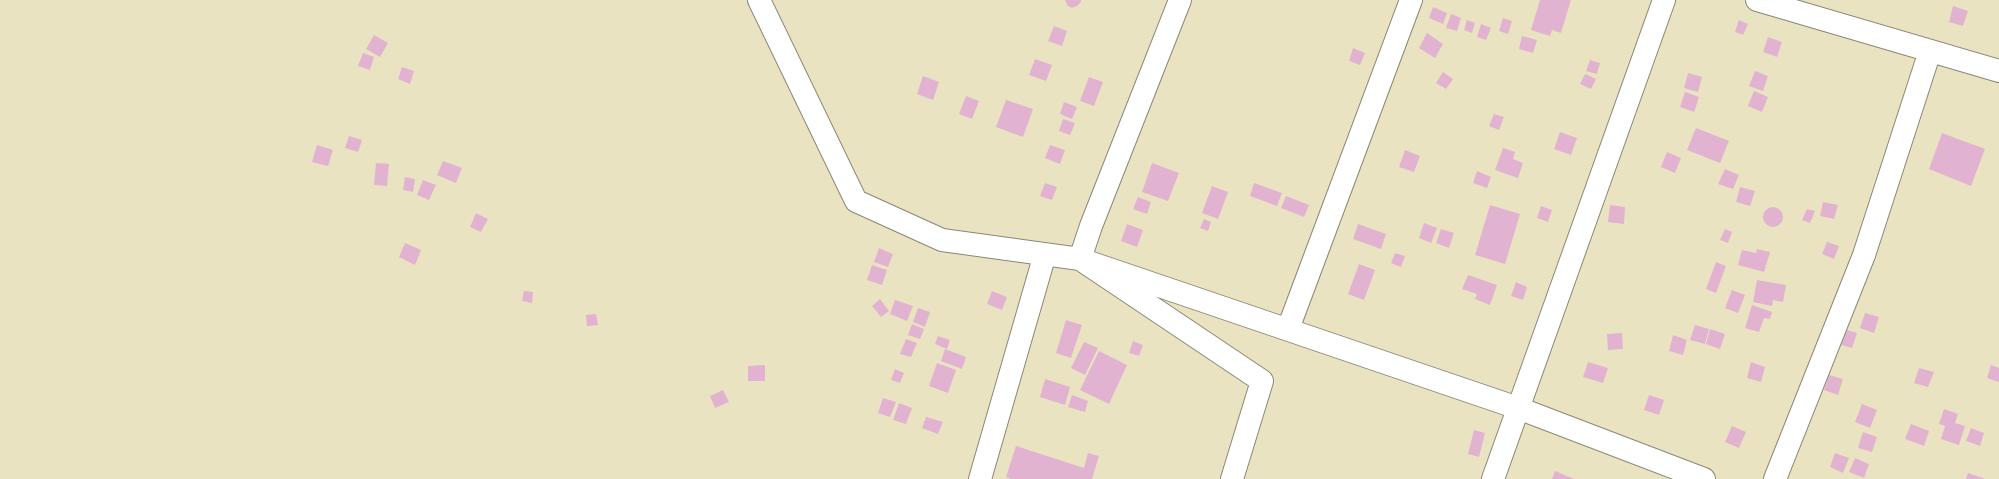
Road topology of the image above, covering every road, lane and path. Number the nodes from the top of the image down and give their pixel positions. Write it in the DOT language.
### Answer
graph roads {
  1 [pos="759,0"];
  2 [pos="1180,0"];
  3 [pos="1411,0"];
  4 [pos="1664,0"];
  5 [pos="1757,0"];
  6 [pos="1930,51"];
  7 [pos="1999,71"];
  8 [pos="1045,254"];
  9 [pos="1080,260"];
  10 [pos="1288,329"];
  11 [pos="1518,408"];
  12 [pos="980,479"];
  13 [pos="1232,479"];
  14 [pos="1493,479"];
  15 [pos="1704,479"];
  16 [pos="1775,479"];
  1 -- 8 [label="street"];
  2 -- 9 [label="street"];
  3 -- 10 [label="street"];
  4 -- 11 [label="street"];
  5 -- 6 [label="street"];
  6 -- 7 [label="street"];
  6 -- 16 [label="street"];
  8 -- 9 [label="street"];
  8 -- 12 [label="street"];
  9 -- 10 [label="street"];
  9 -- 13 [label="street"];
  10 -- 11 [label="street"];
  11 -- 14 [label="street"];
  11 -- 15 [label="street"];
}
